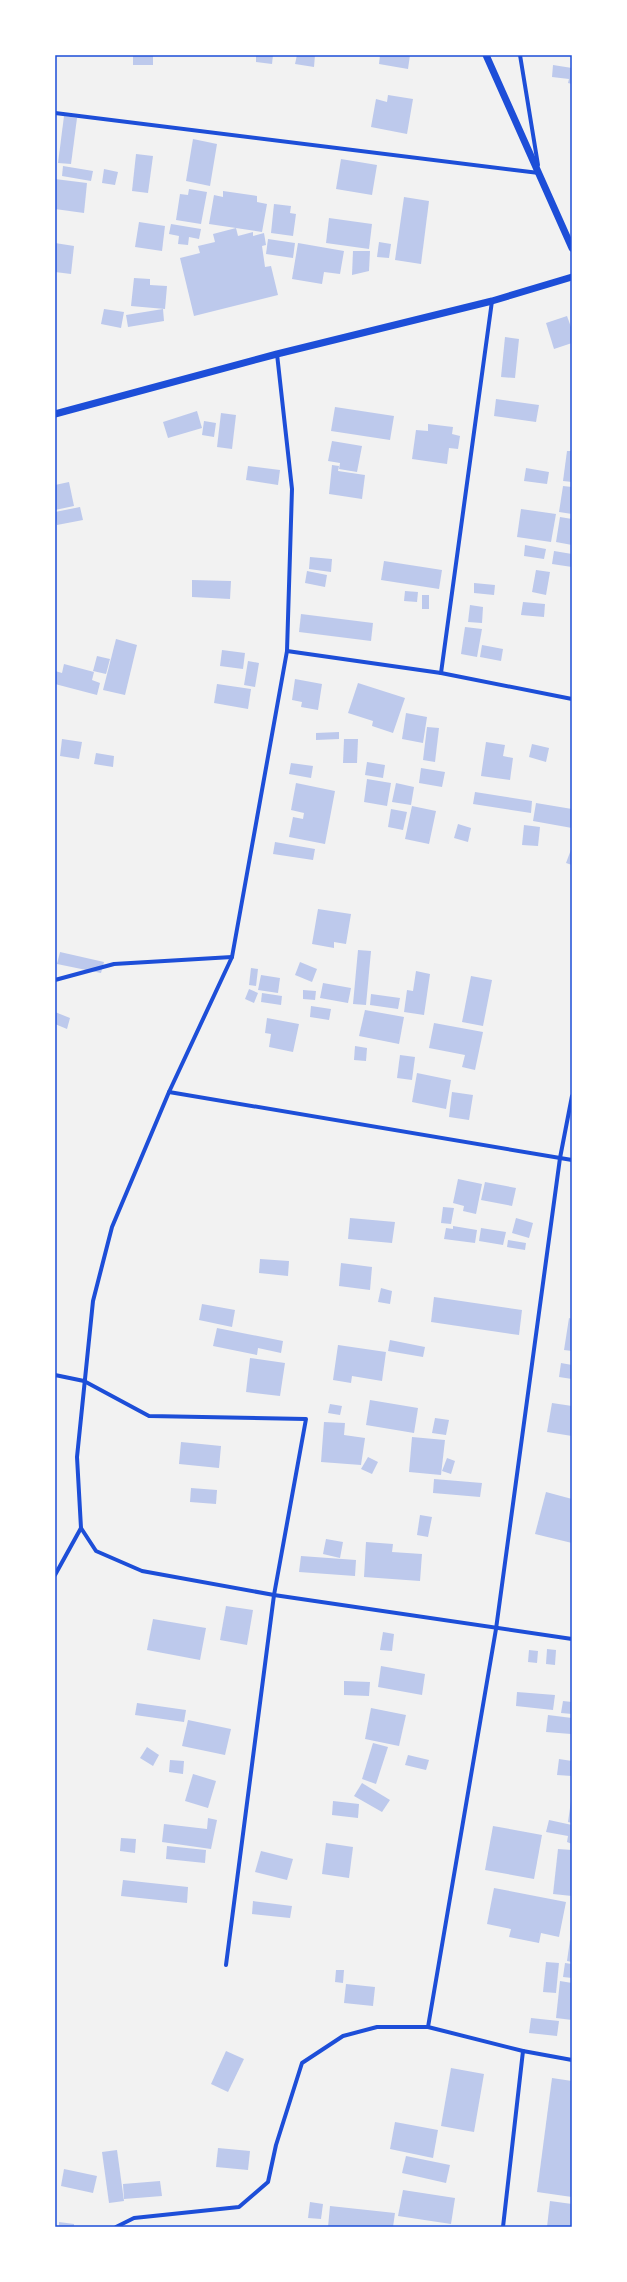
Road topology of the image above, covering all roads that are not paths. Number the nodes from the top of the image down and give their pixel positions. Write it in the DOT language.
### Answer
graph roads {
  1 [pos="486,55"];
  2 [pos="520,55"];
  3 [pos="55,113"];
  4 [pos="539,173"];
  5 [pos="572,248"];
  6 [pos="572,277"];
  7 [pos="492,301"];
  8 [pos="277,354"];
  9 [pos="55,414"];
  10 [pos="287,651"];
  11 [pos="441,672"];
  12 [pos="572,699"];
  13 [pos="232,957"];
  14 [pos="55,980"];
  15 [pos="169,1092"];
  16 [pos="572,1096"];
  17 [pos="560,1158"];
  18 [pos="572,1160"];
  19 [pos="55,1375"];
  20 [pos="84,1381"];
  21 [pos="81,1528"];
  22 [pos="55,1575"];
  23 [pos="274,1595"];
  24 [pos="496,1629"];
  25 [pos="572,1639"];
  26 [pos="226,1965"];
  27 [pos="428,2027"];
  28 [pos="523,2051"];
  29 [pos="572,2060"];
  30 [pos="116,2227"];
  31 [pos="503,2227"];
  1 -- 4 [label="street"];
  2 -- 4 [label="street"];
  3 -- 4 [label="street"];
  4 -- 5 [label="street"];
  6 -- 7 [label="street"];
  7 -- 8 [label="street"];
  7 -- 11 [label="street"];
  8 -- 9 [label="street"];
  8 -- 10 [label="street"];
  10 -- 11 [label="street"];
  10 -- 13 [label="street"];
  11 -- 12 [label="street"];
  13 -- 14 [label="street"];
  13 -- 15 [label="street"];
  15 -- 17 [label="street"];
  15 -- 20 [label="street"];
  16 -- 17 [label="street"];
  17 -- 18 [label="street"];
  17 -- 24 [label="street"];
  19 -- 20 [label="street"];
  20 -- 21 [label="street"];
  20 -- 23 [label="street"];
  21 -- 22 [label="street"];
  21 -- 23 [label="street"];
  23 -- 24 [label="street"];
  23 -- 26 [label="street"];
  24 -- 25 [label="street"];
  24 -- 27 [label="street"];
  27 -- 28 [label="street"];
  27 -- 30 [label="street"];
  28 -- 29 [label="street"];
  28 -- 31 [label="street"];
}
